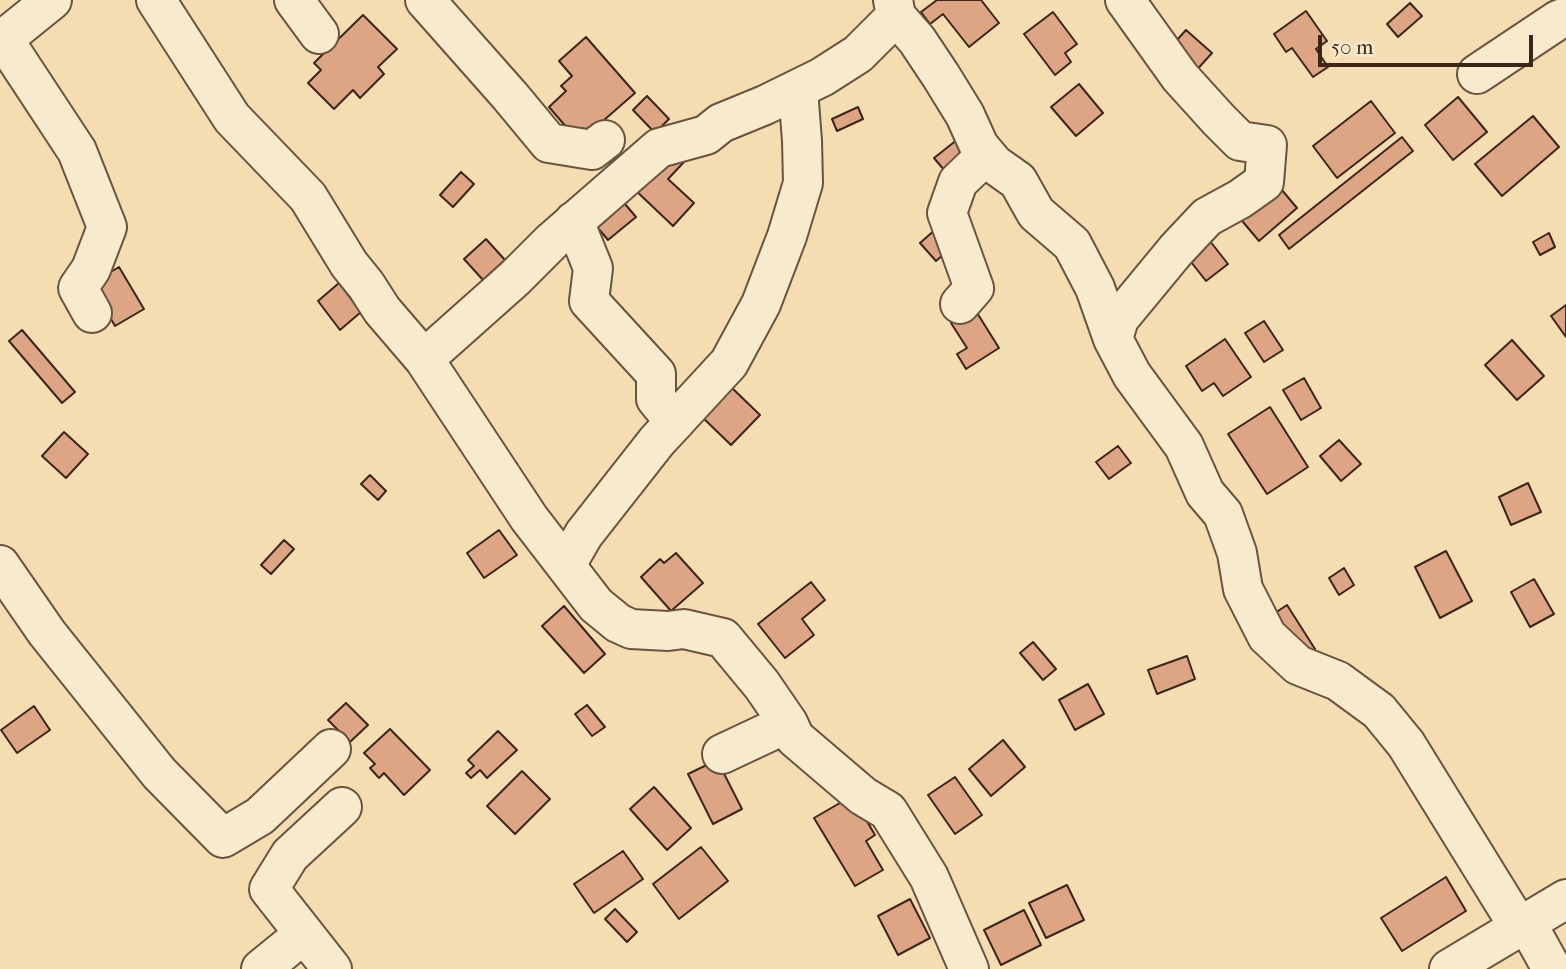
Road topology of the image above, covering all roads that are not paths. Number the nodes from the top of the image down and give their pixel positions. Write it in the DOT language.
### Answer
graph roads {
  1 [pos="52,0"];
  2 [pos="156,0"];
  3 [pos="294,0"];
  4 [pos="425,0"];
  5 [pos="1125,0"];
  6 [pos="895,8"];
  7 [pos="1566,17"];
  8 [pos="319,34"];
  9 [pos="2,41"];
  10 [pos="1477,74"];
  11 [pos="798,89"];
  12 [pos="605,140"];
  13 [pos="986,155"];
  14 [pos="574,221"];
  15 [pos="960,304"];
  16 [pos="92,313"];
  17 [pos="1113,339"];
  18 [pos="424,359"];
  19 [pos="674,422"];
  20 [pos="0,565"];
  21 [pos="566,565"];
  22 [pos="788,723"];
  23 [pos="331,749"];
  24 [pos="722,754"];
  25 [pos="342,807"];
  26 [pos="1566,899"];
  27 [pos="1523,925"];
  28 [pos="304,934"];
  29 [pos="261,969"];
  30 [pos="332,969"];
  31 [pos="969,969"];
  32 [pos="1449,969"];
  33 [pos="1552,969"];
  1 -- 9 [label="street"];
  2 -- 18 [label="street"];
  3 -- 8 [label="street"];
  4 -- 12 [label="street"];
  5 -- 17 [label="street"];
  6 -- 11 [label="street"];
  6 -- 13 [label="street"];
  7 -- 10 [label="street"];
  9 -- 16 [label="street"];
  11 -- 14 [label="street"];
  11 -- 19 [label="street"];
  13 -- 15 [label="street"];
  13 -- 17 [label="street"];
  14 -- 18 [label="street"];
  14 -- 19 [label="street"];
  17 -- 27 [label="street"];
  18 -- 21 [label="street"];
  19 -- 21 [label="street"];
  20 -- 23 [label="street"];
  21 -- 22 [label="street"];
  22 -- 24 [label="street"];
  22 -- 31 [label="street"];
  25 -- 28 [label="street"];
  26 -- 27 [label="street"];
  27 -- 32 [label="street"];
  27 -- 33 [label="street"];
  28 -- 29 [label="street"];
  28 -- 30 [label="street"];
}
